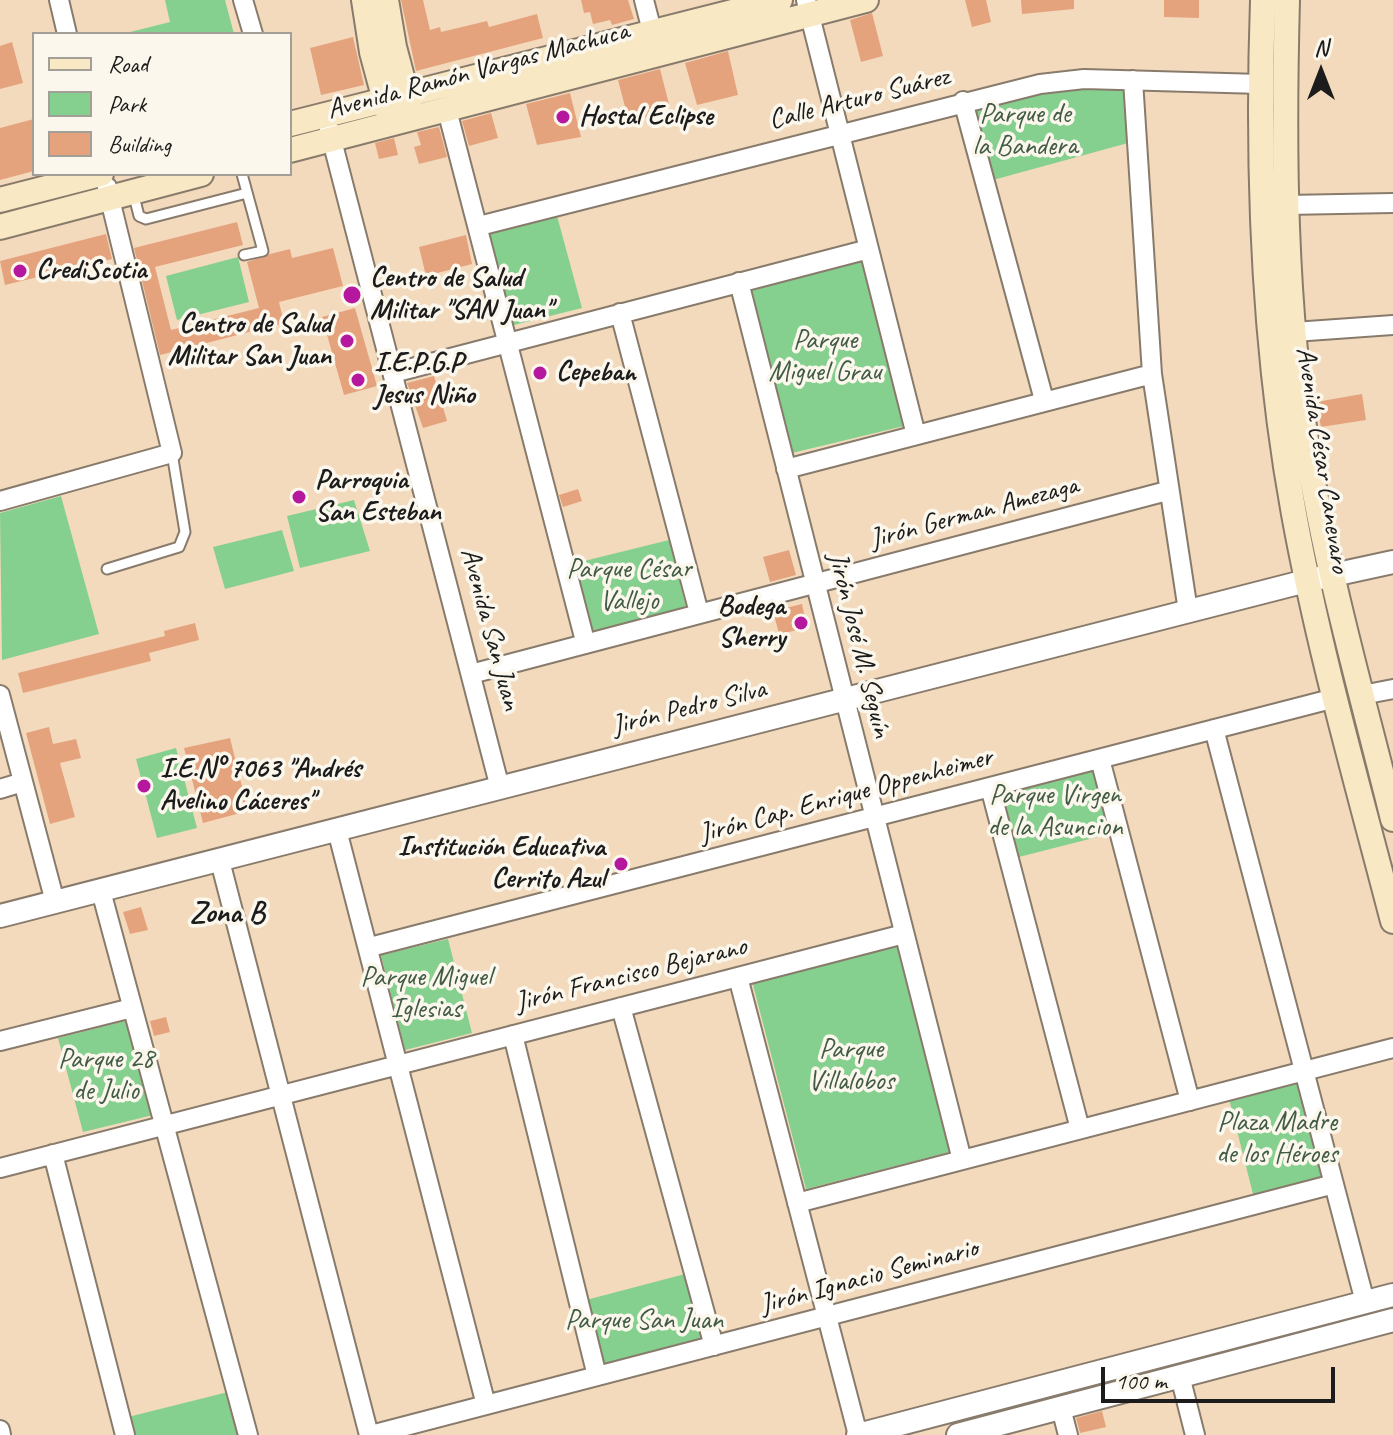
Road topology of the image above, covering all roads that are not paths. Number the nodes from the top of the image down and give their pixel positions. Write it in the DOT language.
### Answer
graph roads {
  1 [pos="59,0"];
  2 [pos="243,0"];
  3 [pos="364,0"];
  4 [pos="386,0"];
  5 [pos="644,0"];
  6 [pos="780,0"];
  7 [pos="866,0"];
  8 [pos="1263,0"];
  9 [pos="1287,0"];
  10 [pos="753,3"];
  11 [pos="808,8"];
  12 [pos="652,31"];
  13 [pos="67,32"];
  14 [pos="252,32"];
  15 [pos="1133,80"];
  16 [pos="1261,84"];
  17 [pos="963,101"];
  18 [pos="399,109"];
  19 [pos="447,110"];
  20 [pos="325,114"];
  21 [pos="292,123"];
  22 [pos="839,132"];
  23 [pos="331,139"];
  24 [pos="292,149"];
  25 [pos="94,176"];
  26 [pos="104,176"];
  27 [pos="193,176"];
  28 [pos="243,176"];
  29 [pos="247,193"];
  30 [pos="122,195"];
  31 [pos="0,200"];
  32 [pos="1393,203"];
  33 [pos="1286,205"];
  34 [pos="479,226"];
  35 [pos="0,227"];
  36 [pos="869,249"];
  37 [pos="244,255"];
  38 [pos="739,282"];
  39 [pos="620,313"];
  40 [pos="1393,325"];
  41 [pos="1294,332"];
  42 [pos="508,343"];
  43 [pos="393,373"];
  44 [pos="1152,374"];
  45 [pos="1044,400"];
  46 [pos="916,435"];
  47 [pos="172,453"];
  48 [pos="786,469"];
  49 [pos="1167,491"];
  50 [pos="0,501"];
  51 [pos="1393,562"];
  52 [pos="107,569"];
  53 [pos="1321,578"];
  54 [pos="814,585"];
  55 [pos="1188,611"];
  56 [pos="699,613"];
  57 [pos="585,641"];
  58 [pos="471,674"];
  59 [pos="1393,689"];
  60 [pos="0,695"];
  61 [pos="1362,695"];
  62 [pos="1335,698"];
  63 [pos="843,700"];
  64 [pos="1214,729"];
  65 [pos="1100,759"];
  66 [pos="23,782"];
  67 [pos="990,787"];
  68 [pos="500,788"];
  69 [pos="0,789"];
  70 [pos="874,817"];
  71 [pos="1393,819"];
  72 [pos="337,830"];
  73 [pos="220,861"];
  74 [pos="101,891"];
  75 [pos="55,902"];
  76 [pos="0,916"];
  77 [pos="1393,921"];
  78 [pos="904,934"];
  79 [pos="370,947"];
  80 [pos="738,977"];
  81 [pos="621,1007"];
  82 [pos="132,1008"];
  83 [pos="513,1035"];
  84 [pos="0,1041"];
  85 [pos="1393,1048"];
  86 [pos="400,1064"];
  87 [pos="1306,1070"];
  88 [pos="281,1095"];
  89 [pos="1190,1101"];
  90 [pos="164,1125"];
  91 [pos="1080,1129"];
  92 [pos="53,1154"];
  93 [pos="962,1160"];
  94 [pos="0,1168"];
  95 [pos="1334,1184"];
  96 [pos="797,1203"];
  97 [pos="1393,1295"];
  98 [pos="1365,1302"];
  99 [pos="827,1316"];
  100 [pos="1393,1320"];
  101 [pos="714,1346"];
  102 [pos="597,1376"];
  103 [pos="1180,1376"];
  104 [pos="486,1405"];
  105 [pos="1061,1408"];
  106 [pos="125,1435"];
  107 [pos="248,1435"];
  108 [pos="370,1435"];
  109 [pos="858,1435"];
  110 [pos="958,1435"];
  111 [pos="1068,1435"];
  112 [pos="1195,1435"];
  1 -- 13 [label="street"];
  2 -- 14 [label="street"];
  3 -- 18 [label="main road"];
  4 -- 18 [label="main road"];
  5 -- 12 [label="street"];
  6 -- 10 [label="main road, Avenida Ramón Vargas Machuca"];
  7 -- 11 [label="main road, Avenida Ramón Vargas Machuca"];
  8 -- 16 [label="main road, Avenida César Canevaro"];
  9 -- 33 [label="main road, Avenida César Canevaro"];
  10 -- 12 [label="main road, Avenida Ramón Vargas Machuca"];
  11 -- 19 [label="main road, Avenida Ramón Vargas Machuca"];
  11 -- 22 [label="street"];
  12 -- 18 [label="main road, Avenida Ramón Vargas Machuca"];
  15 -- 16 [label="street, Calle Arturo Suárez"];
  15 -- 17 [label="street, Calle Arturo Suárez"];
  15 -- 44 [label="street"];
  16 -- 53 [label="main road, Avenida César Canevaro"];
  17 -- 22 [label="street, Calle Arturo Suárez"];
  17 -- 45 [label="street"];
  18 -- 19 [label="main road, Avenida Ramón Vargas Machuca"];
  18 -- 20 [label="main road, Avenida Ramón Vargas Machuca"];
  18 -- 23 [label="main road, Avenida Ramón Vargas Machuca"];
  19 -- 34 [label="street"];
  20 -- 21 [label="main road, Avenida Ramón Vargas Machuca"];
  20 -- 23 [label="street, Avenida San Juan"];
  22 -- 34 [label="street, Calle Arturo Suárez"];
  22 -- 36 [label="street"];
  23 -- 24 [label="main road, Avenida Ramón Vargas Machuca"];
  23 -- 43 [label="street, Avenida San Juan"];
  25 -- 31 [label="main road"];
  26 -- 30 [label="street"];
  27 -- 30 [label="main road"];
  28 -- 29 [label="lane"];
  29 -- 30 [label="lane"];
  29 -- 37 [label="lane"];
  30 -- 35 [label="main road"];
  30 -- 47 [label="street"];
  32 -- 33 [label="street"];
  33 -- 41 [label="main road, Avenida César Canevaro"];
  34 -- 42 [label="street"];
  36 -- 38 [label="street"];
  36 -- 46 [label="street"];
  38 -- 39 [label="street"];
  38 -- 48 [label="street, Jirón José M. Seguín"];
  39 -- 42 [label="street"];
  39 -- 56 [label="street"];
  40 -- 41 [label="street"];
  41 -- 53 [label="main road, Avenida César Canevaro"];
  42 -- 43 [label="street"];
  42 -- 57 [label="street"];
  43 -- 58 [label="street, Avenida San Juan"];
  44 -- 45 [label="street"];
  44 -- 49 [label="street"];
  45 -- 46 [label="street"];
  46 -- 48 [label="street"];
  47 -- 50 [label="street"];
  47 -- 52 [label="lane"];
  48 -- 54 [label="street, Jirón José M. Seguín"];
  49 -- 54 [label="street, Jirón German Amezaga"];
  49 -- 55 [label="street"];
  51 -- 53 [label="street, Jirón Pedro Silva"];
  53 -- 55 [label="street, Jirón Pedro Silva"];
  53 -- 61 [label="main road, Avenida César Canevaro"];
  53 -- 62 [label="main road, Avenida César Canevaro"];
  54 -- 56 [label="street, Jirón German Amezaga"];
  54 -- 63 [label="street, Jirón José M. Seguín"];
  55 -- 63 [label="street, Jirón Pedro Silva"];
  56 -- 57 [label="street, Jirón German Amezaga"];
  57 -- 58 [label="street, Jirón German Amezaga"];
  58 -- 68 [label="street, Avenida San Juan"];
  59 -- 61 [label="street"];
  60 -- 66 [label="street"];
  61 -- 71 [label="main road, Avenida César Canevaro"];
  62 -- 64 [label="street, Jirón Cap. Enrique Oppenheimer"];
  62 -- 77 [label="main road, Avenida César Canevaro"];
  63 -- 68 [label="street, Jirón Pedro Silva"];
  63 -- 70 [label="street, Jirón José M. Seguín"];
  64 -- 65 [label="street, Jirón Cap. Enrique Oppenheimer"];
  64 -- 87 [label="street"];
  65 -- 67 [label="street, Jirón Cap. Enrique Oppenheimer"];
  65 -- 89 [label="street"];
  66 -- 69 [label="street"];
  66 -- 75 [label="street"];
  67 -- 70 [label="street, Jirón Cap. Enrique Oppenheimer"];
  67 -- 91 [label="street"];
  68 -- 72 [label="street, Jirón Pedro Silva"];
  70 -- 78 [label="street, Jirón José M. Seguín"];
  70 -- 79 [label="street, Jirón Cap. Enrique Oppenheimer"];
  72 -- 73 [label="street, Jirón Pedro Silva"];
  72 -- 79 [label="street"];
  73 -- 74 [label="street, Jirón Pedro Silva"];
  73 -- 88 [label="street"];
  74 -- 75 [label="street, Jirón Pedro Silva"];
  74 -- 82 [label="street"];
  75 -- 76 [label="street, Jirón Pedro Silva"];
  78 -- 80 [label="street, Jirón Francisco Bejarano"];
  78 -- 93 [label="street, Jirón José M. Seguín"];
  79 -- 86 [label="street"];
  80 -- 81 [label="street, Jirón Francisco Bejarano"];
  80 -- 96 [label="street"];
  81 -- 83 [label="street, Jirón Francisco Bejarano"];
  81 -- 101 [label="street"];
  82 -- 84 [label="street"];
  82 -- 90 [label="street"];
  83 -- 86 [label="street, Jirón Francisco Bejarano"];
  83 -- 102 [label="street"];
  85 -- 87 [label="street"];
  86 -- 88 [label="street, Jirón Francisco Bejarano"];
  86 -- 104 [label="street"];
  87 -- 89 [label="street"];
  87 -- 95 [label="street"];
  88 -- 90 [label="street, Jirón Francisco Bejarano"];
  88 -- 108 [label="street"];
  89 -- 91 [label="street"];
  90 -- 92 [label="street, Jirón Francisco Bejarano"];
  90 -- 107 [label="street"];
  91 -- 93 [label="street"];
  92 -- 94 [label="street, Jirón Francisco Bejarano"];
  92 -- 106 [label="street"];
  93 -- 96 [label="street"];
  95 -- 98 [label="street"];
  95 -- 99 [label="street, Jirón Ignacio Seminario"];
  96 -- 99 [label="street"];
  97 -- 98 [label="street"];
  98 -- 109 [label="street"];
  99 -- 101 [label="street, Jirón Ignacio Seminario"];
  99 -- 109 [label="street"];
  100 -- 103 [label="street"];
  101 -- 102 [label="street, Jirón Ignacio Seminario"];
  102 -- 104 [label="street, Jirón Ignacio Seminario"];
  103 -- 105 [label="street"];
  103 -- 112 [label="street"];
  104 -- 108 [label="street, Jirón Ignacio Seminario"];
  105 -- 110 [label="street"];
  105 -- 111 [label="street"];
}
